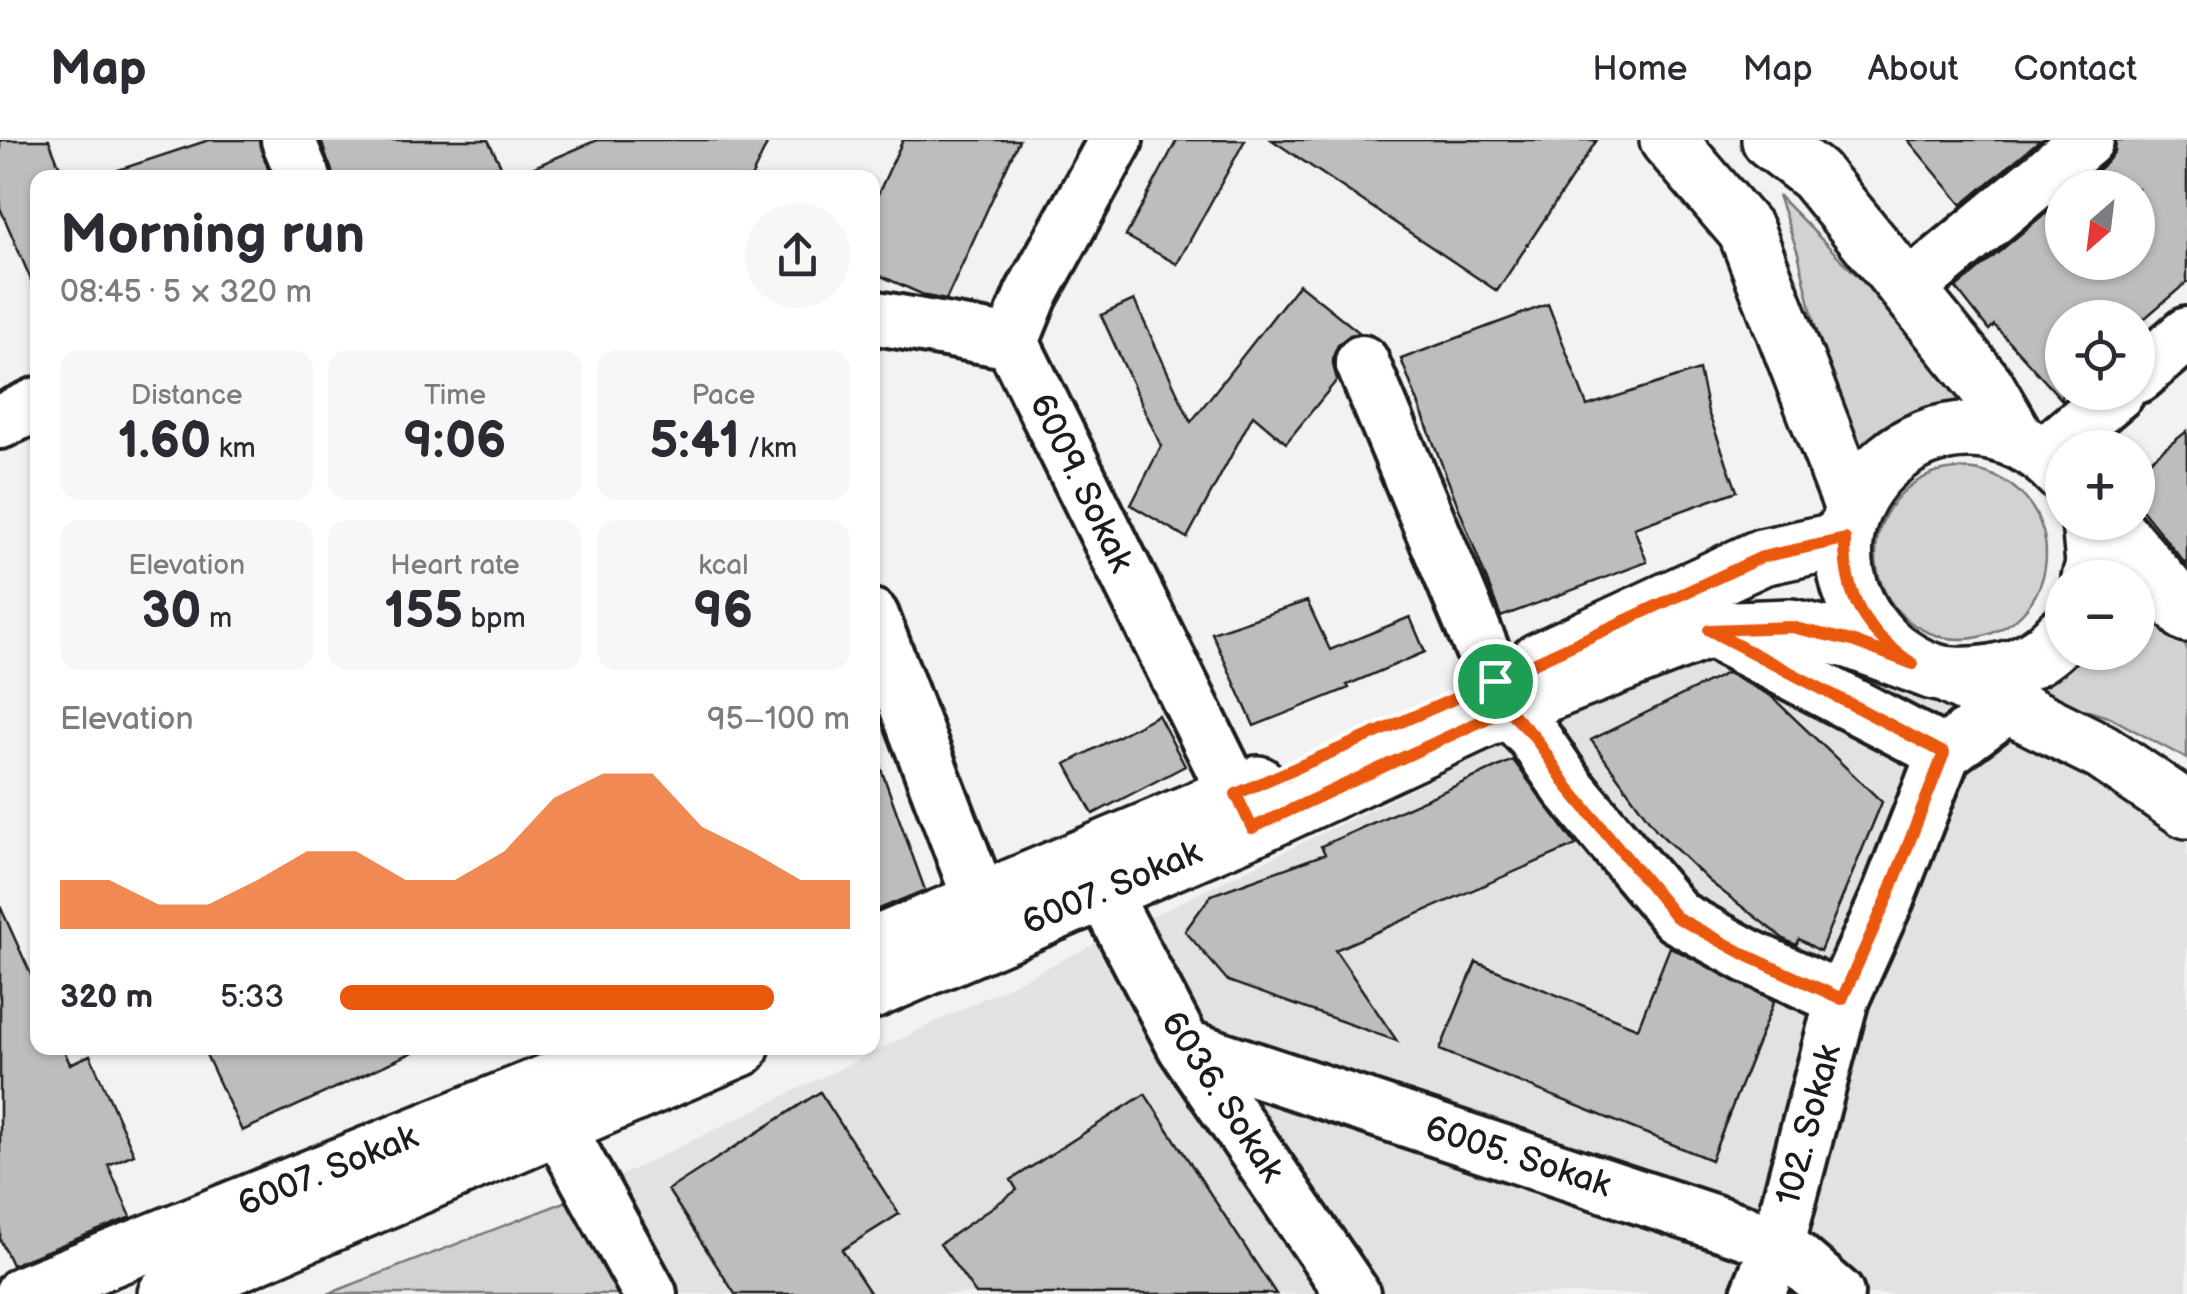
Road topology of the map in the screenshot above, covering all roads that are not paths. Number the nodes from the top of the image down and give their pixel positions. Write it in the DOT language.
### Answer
graph roads {
  1 [pos="288,140"];
  2 [pos="1116,140"];
  3 [pos="1668,140"];
  4 [pos="1770,140"];
  5 [pos="2087,140"];
  6 [pos="1805,158"];
  7 [pos="301,170"];
  8 [pos="1908,289"];
  9 [pos="880,319"];
  10 [pos="2187,334"];
  11 [pos="1012,342"];
  12 [pos="2155,361"];
  13 [pos="1362,362"];
  14 [pos="30,408"];
  15 [pos="2096,410"];
  16 [pos="0,422"];
  17 [pos="2041,455"];
  18 [pos="1849,523"];
  19 [pos="2128,540"];
  20 [pos="2181,594"];
  21 [pos="1709,630"];
  22 [pos="880,637"];
  23 [pos="2045,648"];
  24 [pos="1930,669"];
  25 [pos="1501,695"];
  26 [pos="2009,705"];
  27 [pos="1944,753"];
  28 [pos="2187,810"];
  29 [pos="1244,811"];
  30 [pos="1104,892"];
  31 [pos="988,919"];
  32 [pos="880,944"];
  33 [pos="880,986"];
  34 [pos="1842,999"];
  35 [pos="1184,1046"];
  36 [pos="670,1055"];
  37 [pos="630,1059"];
  38 [pos="558,1126"];
  39 [pos="1778,1244"];
  40 [pos="23,1294"];
  41 [pos="166,1294"];
  42 [pos="650,1294"];
  43 [pos="1353,1294"];
  44 [pos="1758,1294"];
  45 [pos="1837,1294"];
  1 -- 7 [label="street"];
  2 -- 11 [label="street"];
  3 -- 18 [label="street"];
  4 -- 6 [label="street"];
  5 -- 8 [label="street"];
  6 -- 8 [label="street"];
  8 -- 17 [label="street"];
  9 -- 11 [label="street"];
  10 -- 12 [label="street"];
  11 -- 29 [label="street, 6009. Sokak"];
  13 -- 25 [label="street"];
  14 -- 16 [label="street"];
  15 -- 17 [label="street"];
  17 -- 18 [label="street"];
  18 -- 24 [label="street"];
  18 -- 25 [label="street, 6007. Sokak"];
  19 -- 20 [label="street"];
  21 -- 24 [label="street, 6007. Sokak"];
  21 -- 25 [label="street, 6007. Sokak"];
  21 -- 27 [label="street"];
  22 -- 31 [label="street"];
  23 -- 24 [label="street"];
  24 -- 26 [label="street"];
  25 -- 29 [label="street, 6007. Sokak"];
  25 -- 34 [label="street"];
  26 -- 27 [label="street"];
  26 -- 28 [label="street"];
  27 -- 34 [label="street, 102. Sokak"];
  29 -- 30 [label="street, 6007. Sokak"];
  29 -- 31 [label="street, 6007. Sokak"];
  30 -- 31 [label="street, 6007. Sokak"];
  30 -- 35 [label="street, 6036. Sokak"];
  31 -- 32 [label="street, 6007. Sokak"];
  31 -- 33 [label="street, 6007. Sokak"];
  34 -- 39 [label="street, 102. Sokak"];
  35 -- 39 [label="street, 6005. Sokak"];
  35 -- 43 [label="street, 6036. Sokak"];
  36 -- 37 [label="street, 6007. Sokak"];
  37 -- 38 [label="street, 6007. Sokak"];
  37 -- 40 [label="street, 6007. Sokak"];
  38 -- 41 [label="street, 6007. Sokak"];
  38 -- 42 [label="street"];
  39 -- 44 [label="street, 102. Sokak"];
  39 -- 45 [label="street, 6005. Sokak"];
}
